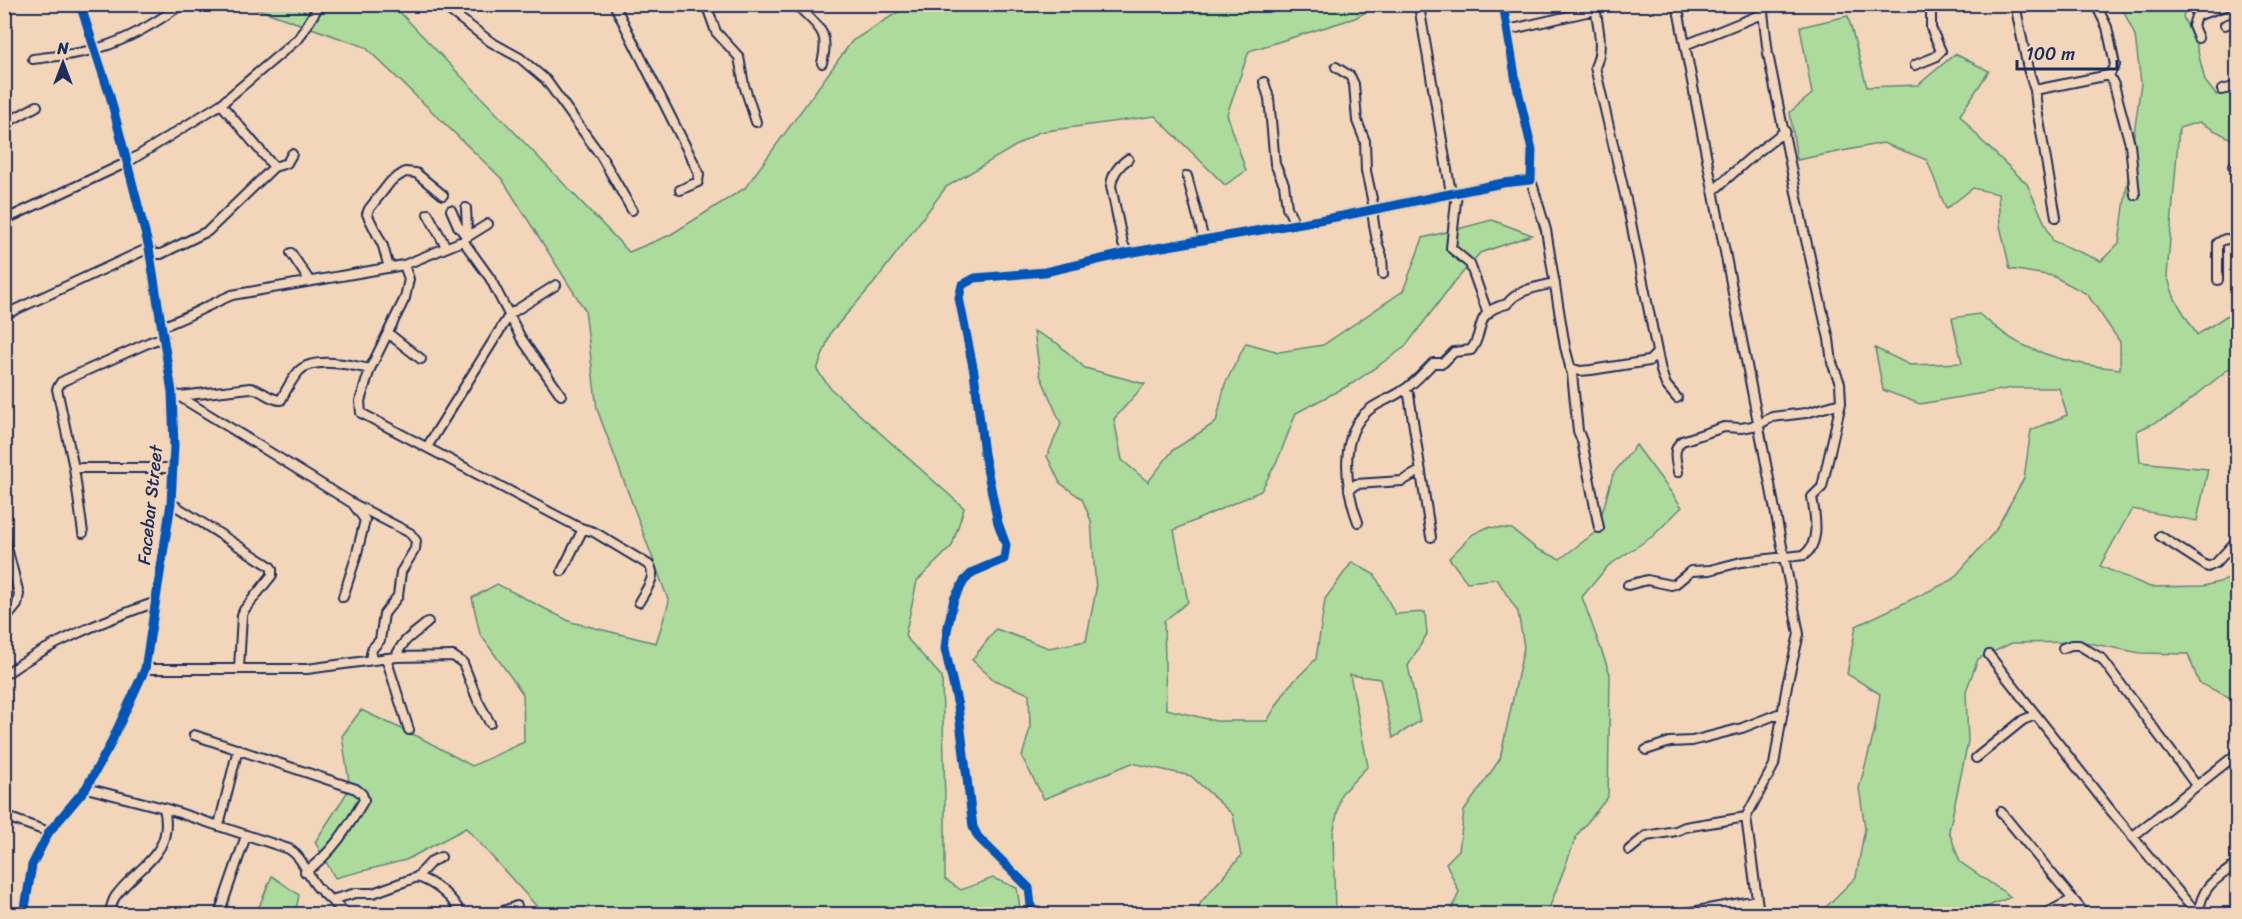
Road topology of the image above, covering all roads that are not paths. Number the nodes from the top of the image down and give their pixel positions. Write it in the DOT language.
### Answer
graph roads {
  1 [pos="80,4"];
  2 [pos="183,4"];
  3 [pos="320,4"];
  4 [pos="441,4"];
  5 [pos="614,4"];
  6 [pos="706,4"];
  7 [pos="796,4"];
  8 [pos="1503,4"];
  9 [pos="1677,4"];
  10 [pos="1762,4"];
  11 [pos="1931,4"];
  12 [pos="2015,4"];
  13 [pos="2230,4"];
  14 [pos="1419,6"];
  15 [pos="1595,7"];
  16 [pos="2098,9"];
  17 [pos="1762,14"];
  18 [pos="2238,20"];
  19 [pos="2224,25"];
  20 [pos="1508,30"];
  21 [pos="2198,38"];
  22 [pos="1685,45"];
  23 [pos="96,49"];
  24 [pos="33,59"];
  25 [pos="822,63"];
  26 [pos="1915,65"];
  27 [pos="1336,67"];
  28 [pos="2109,75"];
  29 [pos="1264,82"];
  30 [pos="2238,86"];
  31 [pos="2035,90"];
  32 [pos="2222,90"];
  33 [pos="221,104"];
  34 [pos="37,106"];
  35 [pos="756,122"];
  36 [pos="4,124"];
  37 [pos="1785,130"];
  38 [pos="292,154"];
  39 [pos="1128,159"];
  40 [pos="128,162"];
  41 [pos="274,167"];
  42 [pos="1187,176"];
  43 [pos="1531,180"];
  44 [pos="680,190"];
  45 [pos="1713,191"];
  46 [pos="1454,193"];
  47 [pos="443,195"];
  48 [pos="2135,195"];
  49 [pos="466,208"];
  50 [pos="1374,208"];
  51 [pos="451,210"];
  52 [pos="632,210"];
  53 [pos="428,214"];
  54 [pos="2056,217"];
  55 [pos="4,220"];
  56 [pos="1294,222"];
  57 [pos="488,224"];
  58 [pos="465,240"];
  59 [pos="1204,240"];
  60 [pos="2238,240"];
  61 [pos="446,247"];
  62 [pos="149,248"];
  63 [pos="291,253"];
  64 [pos="1128,253"];
  65 [pos="404,265"];
  66 [pos="389,268"];
  67 [pos="1383,274"];
  68 [pos="309,280"];
  69 [pos="2218,280"];
  70 [pos="1555,283"];
  71 [pos="556,285"];
  72 [pos="510,314"];
  73 [pos="1488,314"];
  74 [pos="4,315"];
  75 [pos="162,326"];
  76 [pos="389,334"];
  77 [pos="164,337"];
  78 [pos="1656,354"];
  79 [pos="421,359"];
  80 [pos="1647,362"];
  81 [pos="1570,368"];
  82 [pos="370,369"];
  83 [pos="1661,371"];
  84 [pos="1404,390"];
  85 [pos="176,394"];
  86 [pos="561,395"];
  87 [pos="1677,398"];
  88 [pos="1841,403"];
  89 [pos="1758,425"];
  90 [pos="428,447"];
  91 [pos="74,468"];
  92 [pos="173,468"];
  93 [pos="1420,471"];
  94 [pos="1678,472"];
  95 [pos="1349,490"];
  96 [pos="171,503"];
  97 [pos="352,503"];
  98 [pos="1358,522"];
  99 [pos="583,528"];
  100 [pos="1599,528"];
  101 [pos="84,533"];
  102 [pos="4,536"];
  103 [pos="2160,536"];
  104 [pos="1431,537"];
  105 [pos="2238,539"];
  106 [pos="1784,556"];
  107 [pos="562,572"];
  108 [pos="1628,585"];
  109 [pos="343,597"];
  110 [pos="156,602"];
  111 [pos="639,602"];
  112 [pos="4,621"];
  113 [pos="428,622"];
  114 [pos="2063,648"];
  115 [pos="1989,655"];
  116 [pos="396,657"];
  117 [pos="386,658"];
  118 [pos="370,660"];
  119 [pos="239,668"];
  120 [pos="145,669"];
  121 [pos="4,675"];
  122 [pos="1783,712"];
  123 [pos="2036,715"];
  124 [pos="490,723"];
  125 [pos="409,730"];
  126 [pos="194,735"];
  127 [pos="238,749"];
  128 [pos="1646,750"];
  129 [pos="2238,753"];
  130 [pos="1976,758"];
  131 [pos="2196,785"];
  132 [pos="86,788"];
  133 [pos="164,808"];
  134 [pos="2001,812"];
  135 [pos="4,816"];
  136 [pos="1746,817"];
  137 [pos="219,825"];
  138 [pos="49,832"];
  139 [pos="246,836"];
  140 [pos="2132,837"];
  141 [pos="1629,850"];
  142 [pos="441,857"];
  143 [pos="2238,863"];
  144 [pos="305,872"];
  145 [pos="417,877"];
  146 [pos="2073,899"];
  147 [pos="331,900"];
  148 [pos="1757,900"];
  149 [pos="517,906"];
  150 [pos="24,915"];
  151 [pos="109,915"];
  152 [pos="219,915"];
  153 [pos="347,915"];
  154 [pos="461,915"];
  155 [pos="495,915"];
  156 [pos="1028,915"];
  157 [pos="1681,915"];
  158 [pos="1759,915"];
  159 [pos="2045,915"];
  160 [pos="2085,915"];
  161 [pos="2197,915"];
  1 -- 23 [label="street, Facebar Street"];
  2 -- 23 [label="street"];
  3 -- 33 [label="street"];
  4 -- 52 [label="street"];
  5 -- 44 [label="street"];
  6 -- 35 [label="street"];
  7 -- 25 [label="street"];
  8 -- 20 [label="street"];
  9 -- 22 [label="street"];
  10 -- 17 [label="street"];
  11 -- 26 [label="street"];
  12 -- 31 [label="street"];
  13 -- 21 [label="street"];
  14 -- 46 [label="street"];
  15 -- 20 [label="street"];
  15 -- 78 [label="street"];
  16 -- 28 [label="street"];
  17 -- 22 [label="street"];
  17 -- 37 [label="street"];
  18 -- 19 [label="street"];
  20 -- 43 [label="street"];
  22 -- 45 [label="street"];
  23 -- 24 [label="street"];
  23 -- 40 [label="street, Facebar Street"];
  27 -- 50 [label="street"];
  28 -- 31 [label="street"];
  28 -- 48 [label="street"];
  29 -- 56 [label="street"];
  30 -- 32 [label="street"];
  31 -- 54 [label="street"];
  33 -- 40 [label="street"];
  33 -- 41 [label="street"];
  34 -- 36 [label="street"];
  37 -- 45 [label="street"];
  37 -- 88 [label="street"];
  38 -- 41 [label="street"];
  39 -- 64 [label="street"];
  40 -- 55 [label="street"];
  40 -- 62 [label="street, Facebar Street"];
  41 -- 62 [label="street"];
  42 -- 59 [label="street"];
  43 -- 46 [label="street"];
  43 -- 70 [label="street"];
  45 -- 89 [label="street"];
  46 -- 50 [label="street"];
  46 -- 73 [label="street"];
  47 -- 66 [label="street"];
  49 -- 58 [label="street"];
  50 -- 56 [label="street"];
  50 -- 67 [label="street"];
  51 -- 58 [label="street"];
  53 -- 61 [label="street"];
  56 -- 59 [label="street"];
  57 -- 58 [label="street"];
  58 -- 61 [label="street"];
  58 -- 72 [label="street"];
  59 -- 64 [label="street"];
  60 -- 69 [label="street"];
  61 -- 65 [label="street"];
  62 -- 74 [label="street"];
  62 -- 75 [label="street, Facebar Street"];
  63 -- 68 [label="street"];
  64 -- 156 [label="street"];
  65 -- 66 [label="street"];
  65 -- 76 [label="street"];
  66 -- 68 [label="street"];
  68 -- 75 [label="street"];
  70 -- 73 [label="street"];
  70 -- 81 [label="street"];
  71 -- 72 [label="street"];
  72 -- 86 [label="street"];
  72 -- 90 [label="street"];
  73 -- 84 [label="street"];
  75 -- 77 [label="street, Facebar Street"];
  76 -- 79 [label="street"];
  76 -- 82 [label="street"];
  77 -- 85 [label="street, Facebar Street"];
  77 -- 91 [label="street"];
  78 -- 80 [label="street"];
  78 -- 83 [label="street"];
  80 -- 81 [label="street"];
  80 -- 83 [label="street"];
  81 -- 100 [label="street"];
  82 -- 85 [label="street"];
  82 -- 90 [label="street"];
  83 -- 87 [label="street"];
  84 -- 93 [label="street"];
  84 -- 95 [label="street"];
  85 -- 92 [label="street, Facebar Street"];
  85 -- 97 [label="street"];
  88 -- 89 [label="street"];
  88 -- 106 [label="street"];
  89 -- 94 [label="street"];
  89 -- 106 [label="street"];
  90 -- 99 [label="street"];
  91 -- 92 [label="street"];
  91 -- 101 [label="street"];
  92 -- 96 [label="street, Facebar Street"];
  93 -- 95 [label="street"];
  93 -- 104 [label="street"];
  95 -- 98 [label="street"];
  96 -- 110 [label="street, Facebar Street"];
  96 -- 119 [label="street"];
  97 -- 109 [label="street"];
  97 -- 118 [label="street"];
  99 -- 107 [label="street"];
  99 -- 111 [label="street"];
  102 -- 112 [label="street"];
  103 -- 105 [label="street"];
  106 -- 108 [label="street"];
  106 -- 122 [label="street"];
  110 -- 120 [label="street, Facebar Street"];
  110 -- 121 [label="street"];
  113 -- 116 [label="street"];
  114 -- 131 [label="street"];
  115 -- 123 [label="street"];
  116 -- 117 [label="street"];
  116 -- 124 [label="street"];
  117 -- 118 [label="street"];
  117 -- 125 [label="street"];
  118 -- 119 [label="street"];
  119 -- 120 [label="street"];
  120 -- 132 [label="street, Facebar Street"];
  122 -- 128 [label="street"];
  122 -- 136 [label="street"];
  123 -- 130 [label="street"];
  123 -- 140 [label="street"];
  126 -- 127 [label="street"];
  127 -- 137 [label="street"];
  127 -- 144 [label="street"];
  129 -- 131 [label="street"];
  131 -- 140 [label="street"];
  132 -- 133 [label="street"];
  132 -- 138 [label="street, Facebar Street"];
  133 -- 137 [label="street"];
  133 -- 151 [label="street"];
  134 -- 146 [label="street"];
  135 -- 138 [label="street"];
  136 -- 141 [label="street"];
  136 -- 148 [label="street"];
  137 -- 139 [label="street"];
  138 -- 150 [label="street, Facebar Street"];
  139 -- 144 [label="street"];
  139 -- 152 [label="street"];
  140 -- 161 [label="street"];
  142 -- 145 [label="street"];
  143 -- 161 [label="street"];
  144 -- 147 [label="street"];
  145 -- 147 [label="street"];
  145 -- 154 [label="street"];
  146 -- 159 [label="street"];
  146 -- 160 [label="street"];
  147 -- 153 [label="street"];
  148 -- 157 [label="street"];
  148 -- 158 [label="street"];
  149 -- 155 [label="street"];
}
